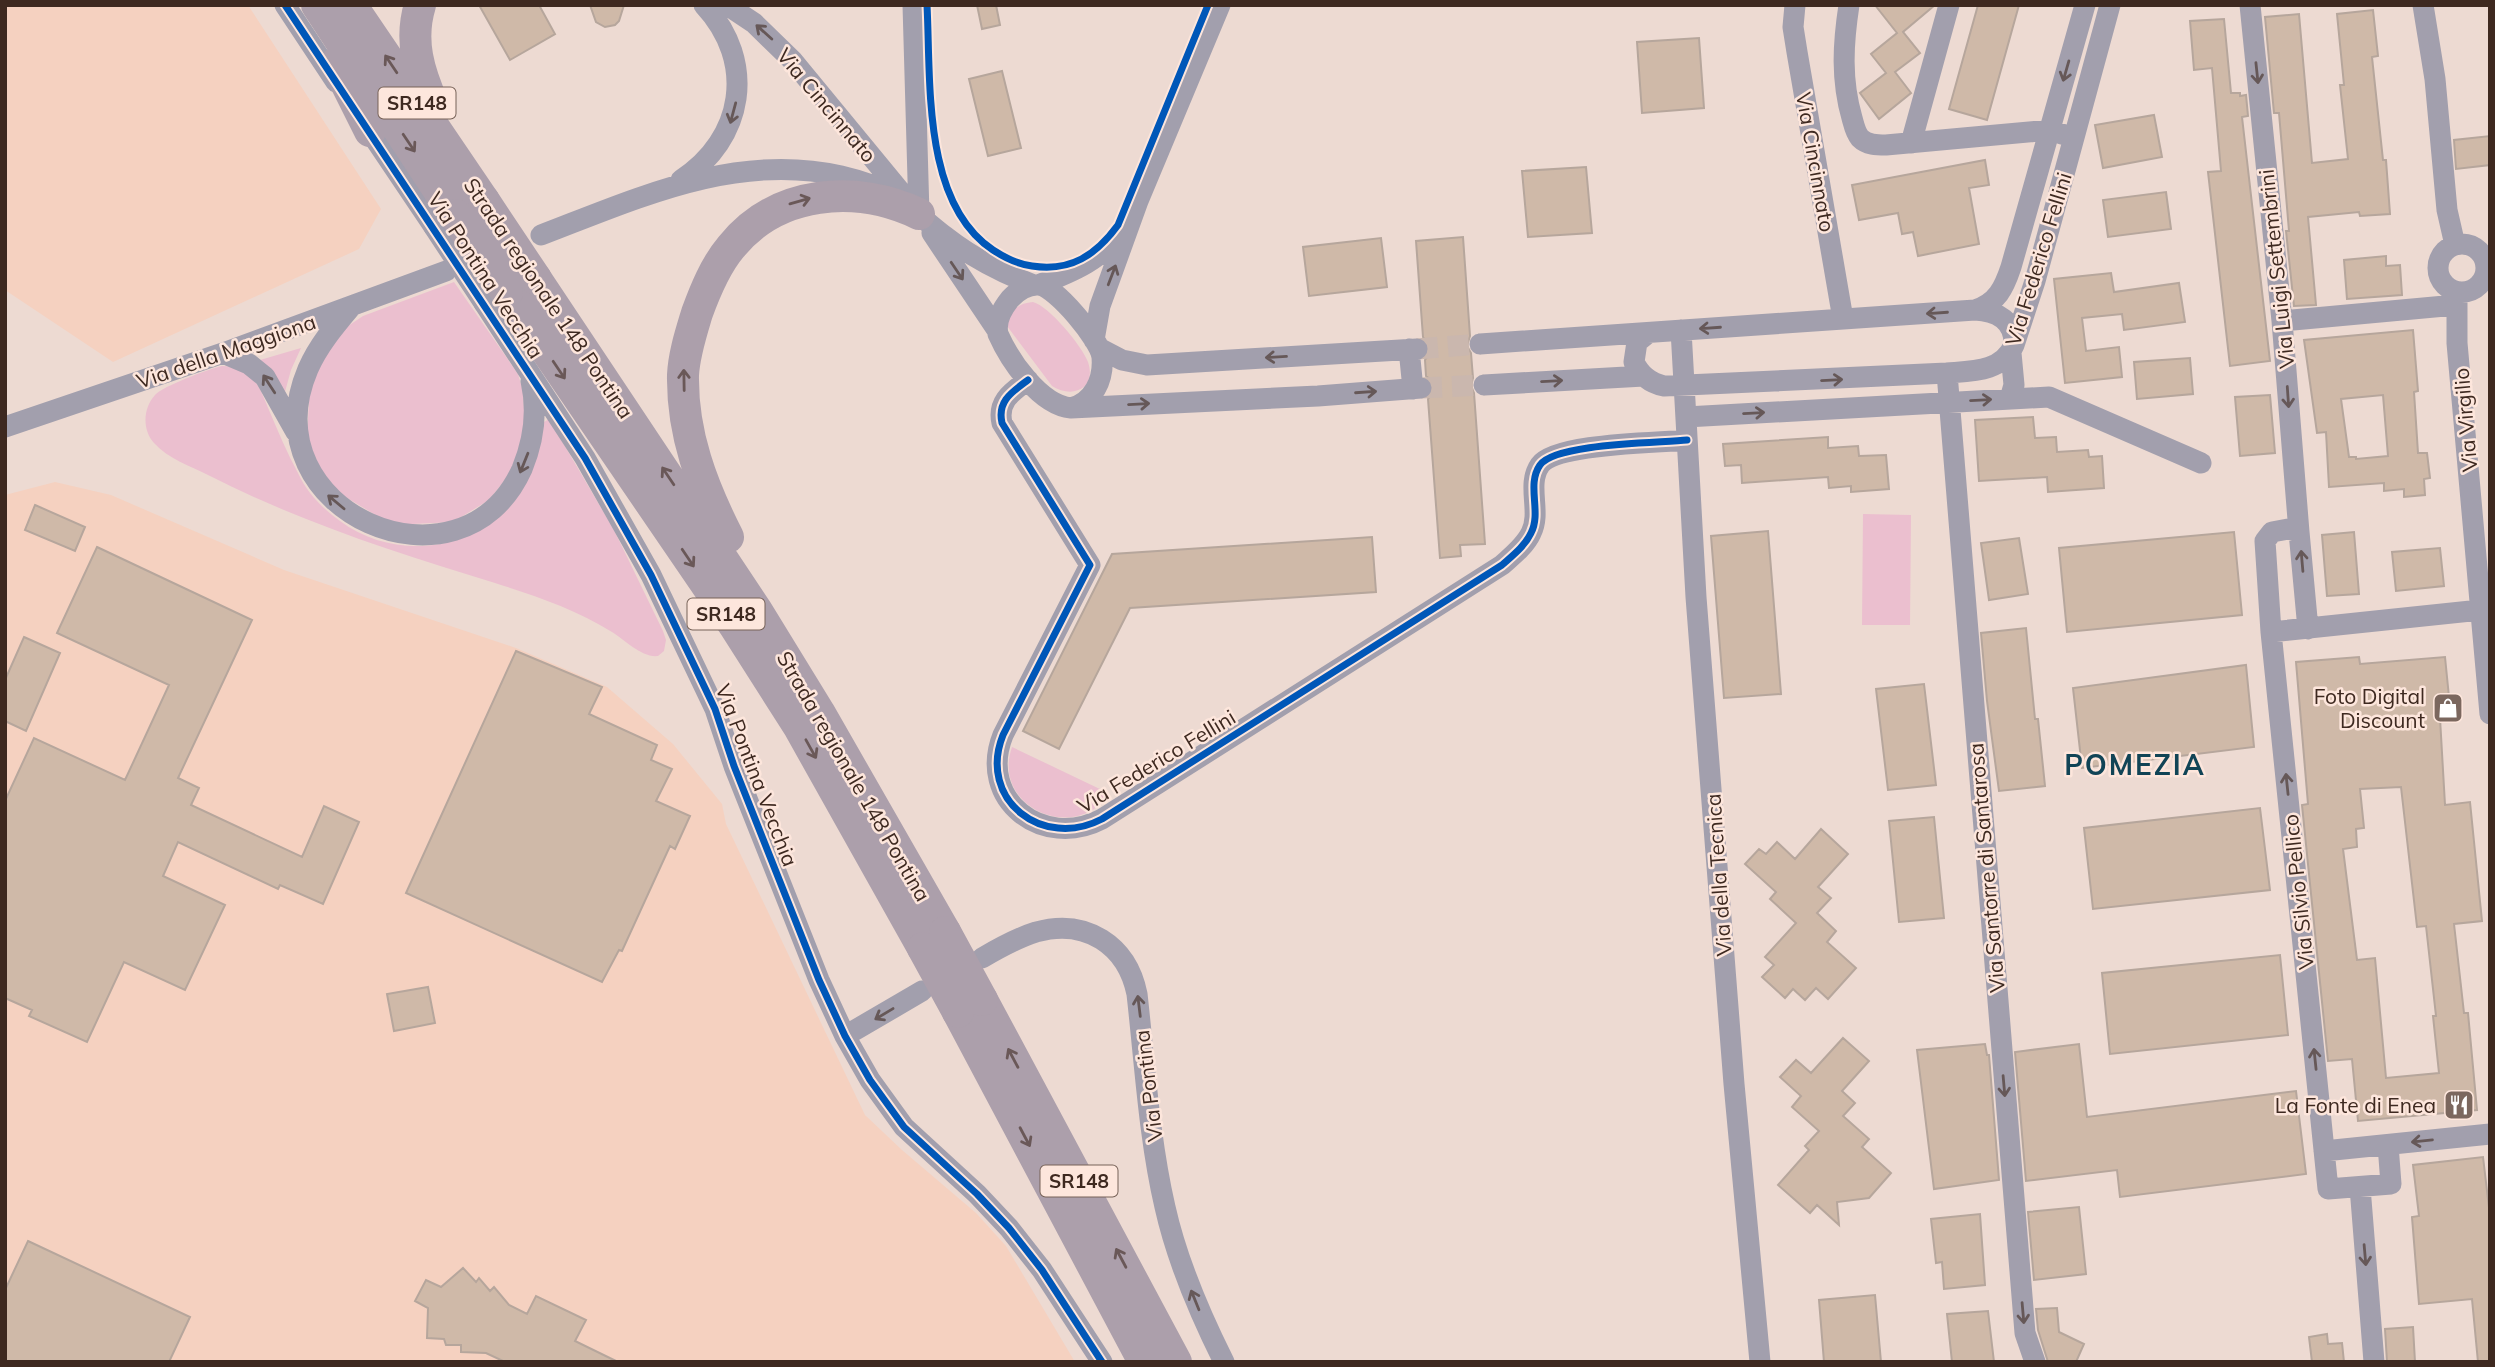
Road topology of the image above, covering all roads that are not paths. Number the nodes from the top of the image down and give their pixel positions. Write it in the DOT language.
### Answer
graph roads {
  1 [pos="285,5"];
  2 [pos="307,5"];
  3 [pos="317,5"];
  4 [pos="351,5"];
  5 [pos="420,5"];
  6 [pos="704,5"];
  7 [pos="727,5"];
  8 [pos="913,5"];
  9 [pos="1220,5"];
  10 [pos="1795,5"];
  11 [pos="1849,5"];
  12 [pos="1949,5"];
  13 [pos="2085,5"];
  14 [pos="2110,5"];
  15 [pos="2250,5"];
  16 [pos="2423,5"];
  17 [pos="370,131"];
  18 [pos="2050,131"];
  19 [pos="2073,138"];
  20 [pos="1911,144"];
  21 [pos="917,149"];
  22 [pos="878,164"];
  23 [pos="462,170"];
  24 [pos="672,186"];
  25 [pos="1138,201"];
  26 [pos="919,214"];
  27 [pos="444,221"];
  28 [pos="541,235"];
  29 [pos="2455,245"];
  30 [pos="2488,269"];
  31 [pos="446,271"];
  32 [pos="1036,285"];
  33 [pos="495,298"];
  34 [pos="2456,299"];
  35 [pos="350,308"];
  36 [pos="1975,310"];
  37 [pos="1843,319"];
  38 [pos="2282,321"];
  39 [pos="997,330"];
  40 [pos="1681,330"];
  41 [pos="1648,333"];
  42 [pos="1096,344"];
  43 [pos="1480,344"];
  44 [pos="2013,349"];
  45 [pos="223,353"];
  46 [pos="1239,359"];
  47 [pos="529,372"];
  48 [pos="1947,373"];
  49 [pos="1644,376"];
  50 [pos="1028,380"];
  51 [pos="1484,385"];
  52 [pos="1684,387"];
  53 [pos="1242,398"];
  54 [pos="2010,399"];
  55 [pos="1949,401"];
  56 [pos="1071,408"];
  57 [pos="1686,417"];
  58 [pos="5,427"];
  59 [pos="297,434"];
  60 [pos="1687,440"];
  61 [pos="2201,463"];
  62 [pos="2481,494"];
  63 [pos="2299,532"];
  64 [pos="2485,610"];
  65 [pos="2308,629"];
  66 [pos="2271,632"];
  67 [pos="819,712"];
  68 [pos="2490,715"];
  69 [pos="934,940"];
  70 [pos="982,958"];
  71 [pos="922,991"];
  72 [pos="970,1006"];
  73 [pos="845,1036"];
  74 [pos="2490,1135"];
  75 [pos="2388,1145"];
  76 [pos="2324,1151"];
  77 [pos="2360,1186"];
  78 [pos="1102,1362"];
  79 [pos="1144,1362"];
  80 [pos="1176,1362"];
  81 [pos="1224,1362"];
  82 [pos="1760,1362"];
  83 [pos="2035,1362"];
  84 [pos="2374,1362"];
  1 -- 17 [label="street, Via Pontina Vecchia"];
  2 -- 17 [label="highway"];
  3 -- 27 [label="highway, Strada regionale 148 Pontina / SR148, one-way"];
  23 -- 4 [label="highway, Strada regionale 148 Pontina / SR148, one-way"];
  5 -- 23 [label="highway"];
  6 -- 24 [label="street, one-way"];
  22 -- 7 [label="street, Via Cincinnato, one-way"];
  8 -- 21 [label="street"];
  9 -- 25 [label="street"];
  10 -- 37 [label="street, Via Cincinnato"];
  11 -- 20 [label="street"];
  12 -- 20 [label="street"];
  13 -- 18 [label="street, Via Federico Fellini, one-way"];
  14 -- 19 [label="street, Via Federico Fellini"];
  15 -- 38 [label="street, Via Luigi Settembrini, one-way"];
  16 -- 29 [label="street"];
  17 -- 27 [label="street, Via Pontina Vecchia"];
  18 -- 19 [label="street"];
  18 -- 20 [label="street"];
  18 -- 36 [label="street, Via Federico Fellini"];
  19 -- 44 [label="street, Via Federico Fellini"];
  21 -- 22 [label="street"];
  21 -- 26 [label="street"];
  22 -- 26 [label="street, Via Cincinnato"];
  67 -- 23 [label="highway, Strada regionale 148 Pontina / SR148, one-way, bridge"];
  24 -- 26 [label="street"];
  24 -- 28 [label="street"];
  25 -- 32 [label="street"];
  42 -- 25 [label="street, one-way"];
  26 -- 32 [label="street, Via Cincinnato"];
  26 -- 39 [label="street, Via Cincinnato, one-way"];
  67 -- 26 [label="highway, one-way"];
  27 -- 33 [label="highway, Strada regionale 148 Pontina / SR148, bridge"];
  29 -- 30 [label="street"];
  29 -- 34 [label="street"];
  30 -- 34 [label="street"];
  31 -- 35 [label="street, Via della Maggiona"];
  32 -- 39 [label="street"];
  32 -- 42 [label="street"];
  33 -- 47 [label="street, Via Pontina Vecchia"];
  33 -- 69 [label="highway, Strada regionale 148 Pontina / SR148, one-way"];
  34 -- 38 [label="street"];
  34 -- 62 [label="street, Via Virgilio"];
  35 -- 45 [label="street, Via della Maggiona"];
  35 -- 59 [label="street"];
  36 -- 37 [label="street, one-way"];
  36 -- 44 [label="street"];
  37 -- 40 [label="street, one-way"];
  38 -- 63 [label="street, Via Luigi Settembrini, one-way"];
  39 -- 50 [label="street"];
  40 -- 41 [label="street"];
  40 -- 52 [label="street, Via della Tecnica"];
  41 -- 43 [label="street"];
  41 -- 49 [label="street"];
  42 -- 46 [label="street"];
  42 -- 56 [label="street"];
  44 -- 48 [label="street, Via Federico Fellini"];
  44 -- 54 [label="street"];
  45 -- 58 [label="street, Via della Maggiona"];
  59 -- 45 [label="street, one-way"];
  46 -- 53 [label="street"];
  53 -- 46 [label="street, one-way"];
  47 -- 59 [label="street, one-way"];
  47 -- 73 [label="street, Via Pontina Vecchia"];
  52 -- 48 [label="street, Via Federico Fellini, one-way"];
  48 -- 55 [label="street, Via Santorre di Santarosa"];
  51 -- 49 [label="street, Via Federico Fellini, one-way"];
  49 -- 52 [label="street, Via Federico Fellini"];
  50 -- 56 [label="street"];
  50 -- 60 [label="street, Via Federico Fellini"];
  52 -- 57 [label="street, Via della Tecnica"];
  56 -- 53 [label="street, one-way"];
  55 -- 54 [label="street, one-way"];
  54 -- 61 [label="street"];
  57 -- 55 [label="street, one-way"];
  55 -- 83 [label="street, Via Santorre di Santarosa, one-way"];
  57 -- 60 [label="street, Via della Tecnica"];
  60 -- 82 [label="street, Via della Tecnica"];
  62 -- 64 [label="street, Via Virgilio"];
  65 -- 63 [label="street, Via Luigi Settembrini, one-way"];
  63 -- 66 [label="street, Via Silvio Pellico"];
  64 -- 65 [label="street"];
  64 -- 68 [label="street, Via Virgilio"];
  65 -- 66 [label="street"];
  76 -- 66 [label="street, Via Silvio Pellico, one-way"];
  67 -- 69 [label="highway, Strada regionale 148 Pontina / SR148"];
  69 -- 72 [label="highway, Strada regionale 148 Pontina / SR148, bridge"];
  81 -- 70 [label="street, Via Pontina, one-way"];
  71 -- 73 [label="street, one-way"];
  72 -- 79 [label="highway, one-way"];
  80 -- 72 [label="highway, Strada regionale 148 Pontina / SR148, one-way"];
  73 -- 78 [label="street, Via Pontina Vecchia"];
  74 -- 75 [label="street, one-way"];
  75 -- 76 [label="street"];
  75 -- 77 [label="street"];
  76 -- 77 [label="street, Via Silvio Pellico"];
  77 -- 84 [label="street, one-way"];
}
